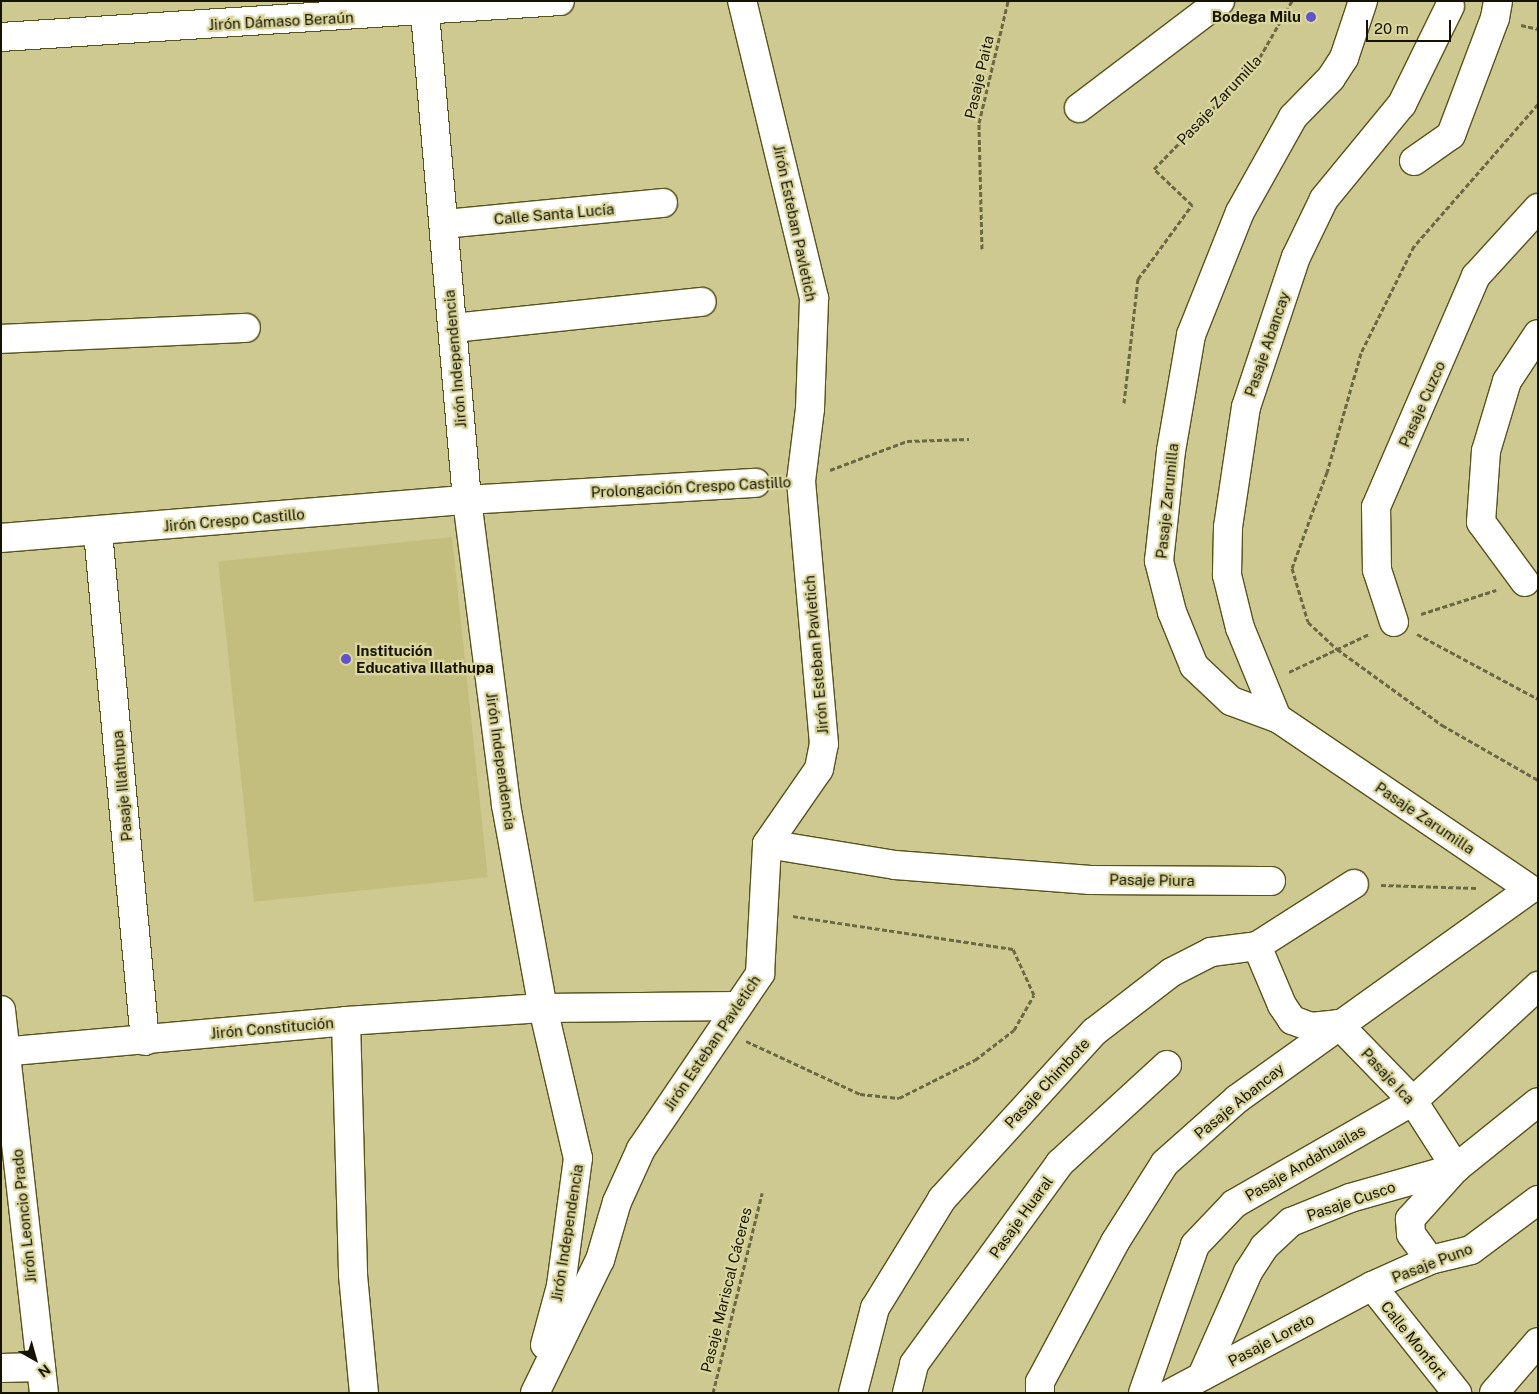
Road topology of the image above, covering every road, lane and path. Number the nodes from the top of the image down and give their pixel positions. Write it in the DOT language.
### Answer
graph roads {
  1 [pos="560,1"];
  2 [pos="742,1"];
  3 [pos="1008,1"];
  4 [pos="1220,1"];
  5 [pos="1292,1"];
  6 [pos="1363,1"];
  7 [pos="1498,1"];
  8 [pos="1450,6"];
  9 [pos="424,7"];
  10 [pos="1,37"];
  11 [pos="1079,108"];
  12 [pos="1414,161"];
  13 [pos="664,204"];
  14 [pos="1538,208"];
  15 [pos="444,224"];
  16 [pos="982,249"];
  17 [pos="702,302"];
  18 [pos="246,328"];
  19 [pos="452,328"];
  20 [pos="1538,334"];
  21 [pos="1,339"];
  22 [pos="1124,403"];
  23 [pos="969,439"];
  24 [pos="802,481"];
  25 [pos="755,482"];
  26 [pos="467,500"];
  27 [pos="98,532"];
  28 [pos="1,538"];
  29 [pos="1525,582"];
  30 [pos="1394,622"];
  31 [pos="1538,699"];
  32 [pos="1277,718"];
  33 [pos="767,844"];
  34 [pos="1271,882"];
  35 [pos="1354,884"];
  36 [pos="1481,888"];
  37 [pos="1530,889"];
  38 [pos="763,912"];
  39 [pos="1257,946"];
  40 [pos="1538,986"];
  41 [pos="738,1006"];
  42 [pos="542,1008"];
  43 [pos="1,1010"];
  44 [pos="346,1021"];
  45 [pos="1338,1024"];
  46 [pos="722,1030"];
  47 [pos="145,1040"];
  48 [pos="3,1052"];
  49 [pos="1167,1065"];
  50 [pos="1413,1101"];
  51 [pos="1538,1102"];
  52 [pos="1456,1168"];
  53 [pos="762,1193"];
  54 [pos="1538,1200"];
  55 [pos="1430,1260"];
  56 [pos="1372,1286"];
  57 [pos="1538,1342"];
  58 [pos="1,1368"];
  59 [pos="1202,1376"];
  60 [pos="42,1380"];
  61 [pos="364,1393"];
  62 [pos="534,1393"];
  63 [pos="713,1393"];
  64 [pos="853,1393"];
  65 [pos="907,1393"];
  66 [pos="1040,1393"];
  67 [pos="1143,1393"];
  68 [pos="1171,1393"];
  69 [pos="1457,1393"];
  70 [pos="1494,1393"];
  1 -- 9 [label="street, Jirón Dámaso Beraún"];
  2 -- 24 [label="street, Jirón Esteban Pavletich"];
  3 -- 16 [label="path, Pasaje Paita"];
  4 -- 11 [label="street"];
  5 -- 22 [label="path, Pasaje Zarumilla"];
  6 -- 32 [label="street, Pasaje Zarumilla"];
  7 -- 12 [label="street"];
  8 -- 32 [label="street, Pasaje Abancay"];
  9 -- 10 [label="street, Jirón Dámaso Beraún"];
  9 -- 15 [label="street, Jirón Independencia"];
  13 -- 15 [label="street, Calle Santa Lucía"];
  14 -- 30 [label="street, Pasaje Cuzco"];
  15 -- 19 [label="street, Jirón Independencia"];
  17 -- 19 [label="street"];
  18 -- 21 [label="street"];
  19 -- 26 [label="street, Jirón Independencia"];
  20 -- 29 [label="street"];
  23 -- 24 [label="path, Prolongación Crespo Castillo"];
  24 -- 33 [label="street, Jirón Esteban Pavletich"];
  25 -- 26 [label="street, Prolongación Crespo Castillo"];
  26 -- 27 [label="street, Jirón Crespo Castillo"];
  26 -- 42 [label="street, Jirón Independencia"];
  27 -- 28 [label="street, Jirón Crespo Castillo"];
  27 -- 47 [label="street, Pasaje Illathupa"];
  30 -- 31 [label="path"];
  32 -- 37 [label="street, Pasaje Zarumilla"];
  33 -- 34 [label="street, Pasaje Piura"];
  33 -- 38 [label="street, Jirón Esteban Pavletich"];
  35 -- 36 [label="path"];
  35 -- 39 [label="street, Pasaje Chimbote"];
  37 -- 45 [label="street, Pasaje Abancay"];
  38 -- 41 [label="street, Jirón Esteban Pavletich"];
  38 -- 46 [label="path"];
  39 -- 45 [label="street"];
  39 -- 64 [label="street, Pasaje Chimbote"];
  40 -- 50 [label="street, Pasaje Andahuailas"];
  41 -- 42 [label="street, Jirón Constitución"];
  41 -- 46 [label="street, Jirón Esteban Pavletich"];
  42 -- 44 [label="street, Jirón Constitución"];
  42 -- 62 [label="street, Jirón Independencia"];
  43 -- 48 [label="street, Jirón Leoncio Prado"];
  44 -- 47 [label="street, Jirón Constitución"];
  44 -- 61 [label="street"];
  45 -- 50 [label="street, Pasaje Ica"];
  45 -- 66 [label="street, Pasaje Abancay"];
  46 -- 62 [label="street, Jirón Esteban Pavletich"];
  47 -- 48 [label="street, Jirón Constitución"];
  48 -- 60 [label="street, Jirón Leoncio Prado"];
  49 -- 65 [label="street, Pasaje Huaral"];
  50 -- 52 [label="street, Pasaje Ica"];
  50 -- 67 [label="street, Pasaje Andahuailas"];
  51 -- 52 [label="street, Pasaje Cusco"];
  52 -- 55 [label="street"];
  52 -- 59 [label="street, Pasaje Cusco"];
  53 -- 63 [label="path, Pasaje Mariscal Cáceres"];
  54 -- 55 [label="street, Pasaje Puno"];
  55 -- 56 [label="street, Pasaje Puno"];
  56 -- 59 [label="street, Pasaje Loreto"];
  56 -- 69 [label="street, Calle Monfort"];
  57 -- 70 [label="street"];
  58 -- 60 [label="street"];
  59 -- 68 [label="street, Pasaje Loreto"];
}
